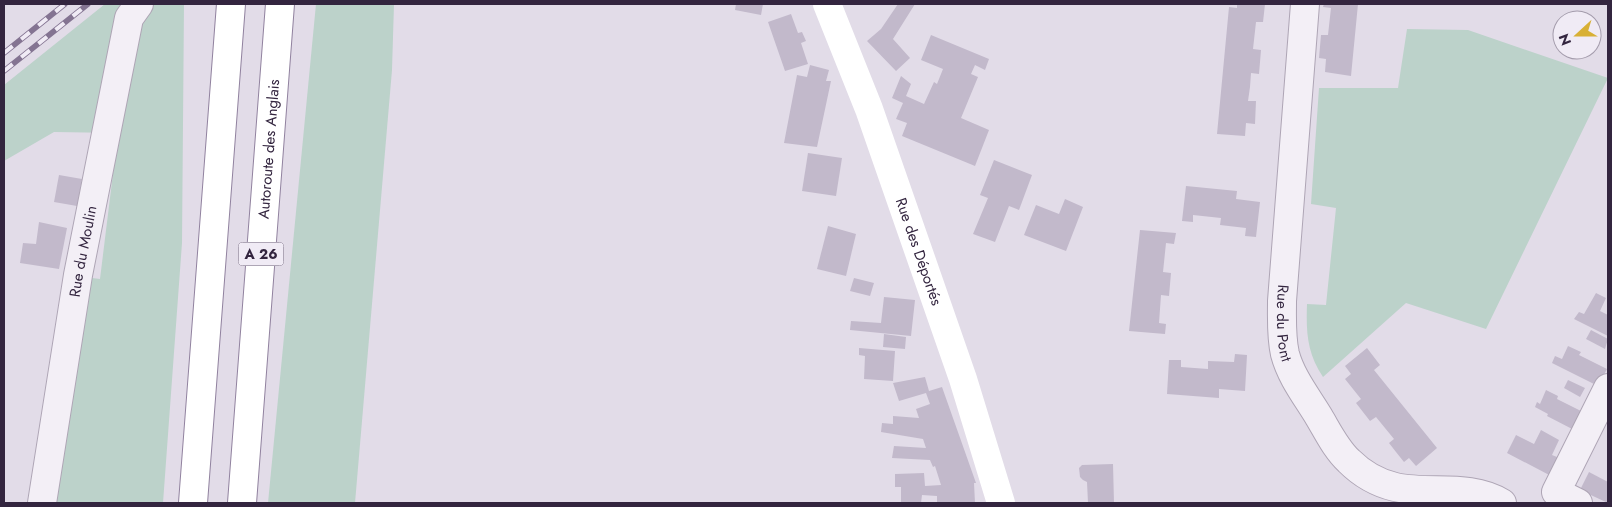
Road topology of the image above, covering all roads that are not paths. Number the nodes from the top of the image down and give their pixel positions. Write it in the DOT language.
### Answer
graph roads {
  1 [pos="139,4"];
  2 [pos="231,4"];
  3 [pos="280,4"];
  4 [pos="827,4"];
  5 [pos="1305,4"];
  6 [pos="1608,388"];
  7 [pos="42,503"];
  8 [pos="194,503"];
  9 [pos="242,503"];
  10 [pos="1001,503"];
  11 [pos="1502,503"];
  12 [pos="1578,503"];
  1 -- 7 [label="street, Rue du Moulin"];
  2 -- 8 [label="main road"];
  3 -- 9 [label="main road, Autoroute des Anglais / A 26"];
  4 -- 10 [label="main road, Rue des Déportés"];
  5 -- 11 [label="street, Rue du Pont"];
  6 -- 12 [label="street"];
}
